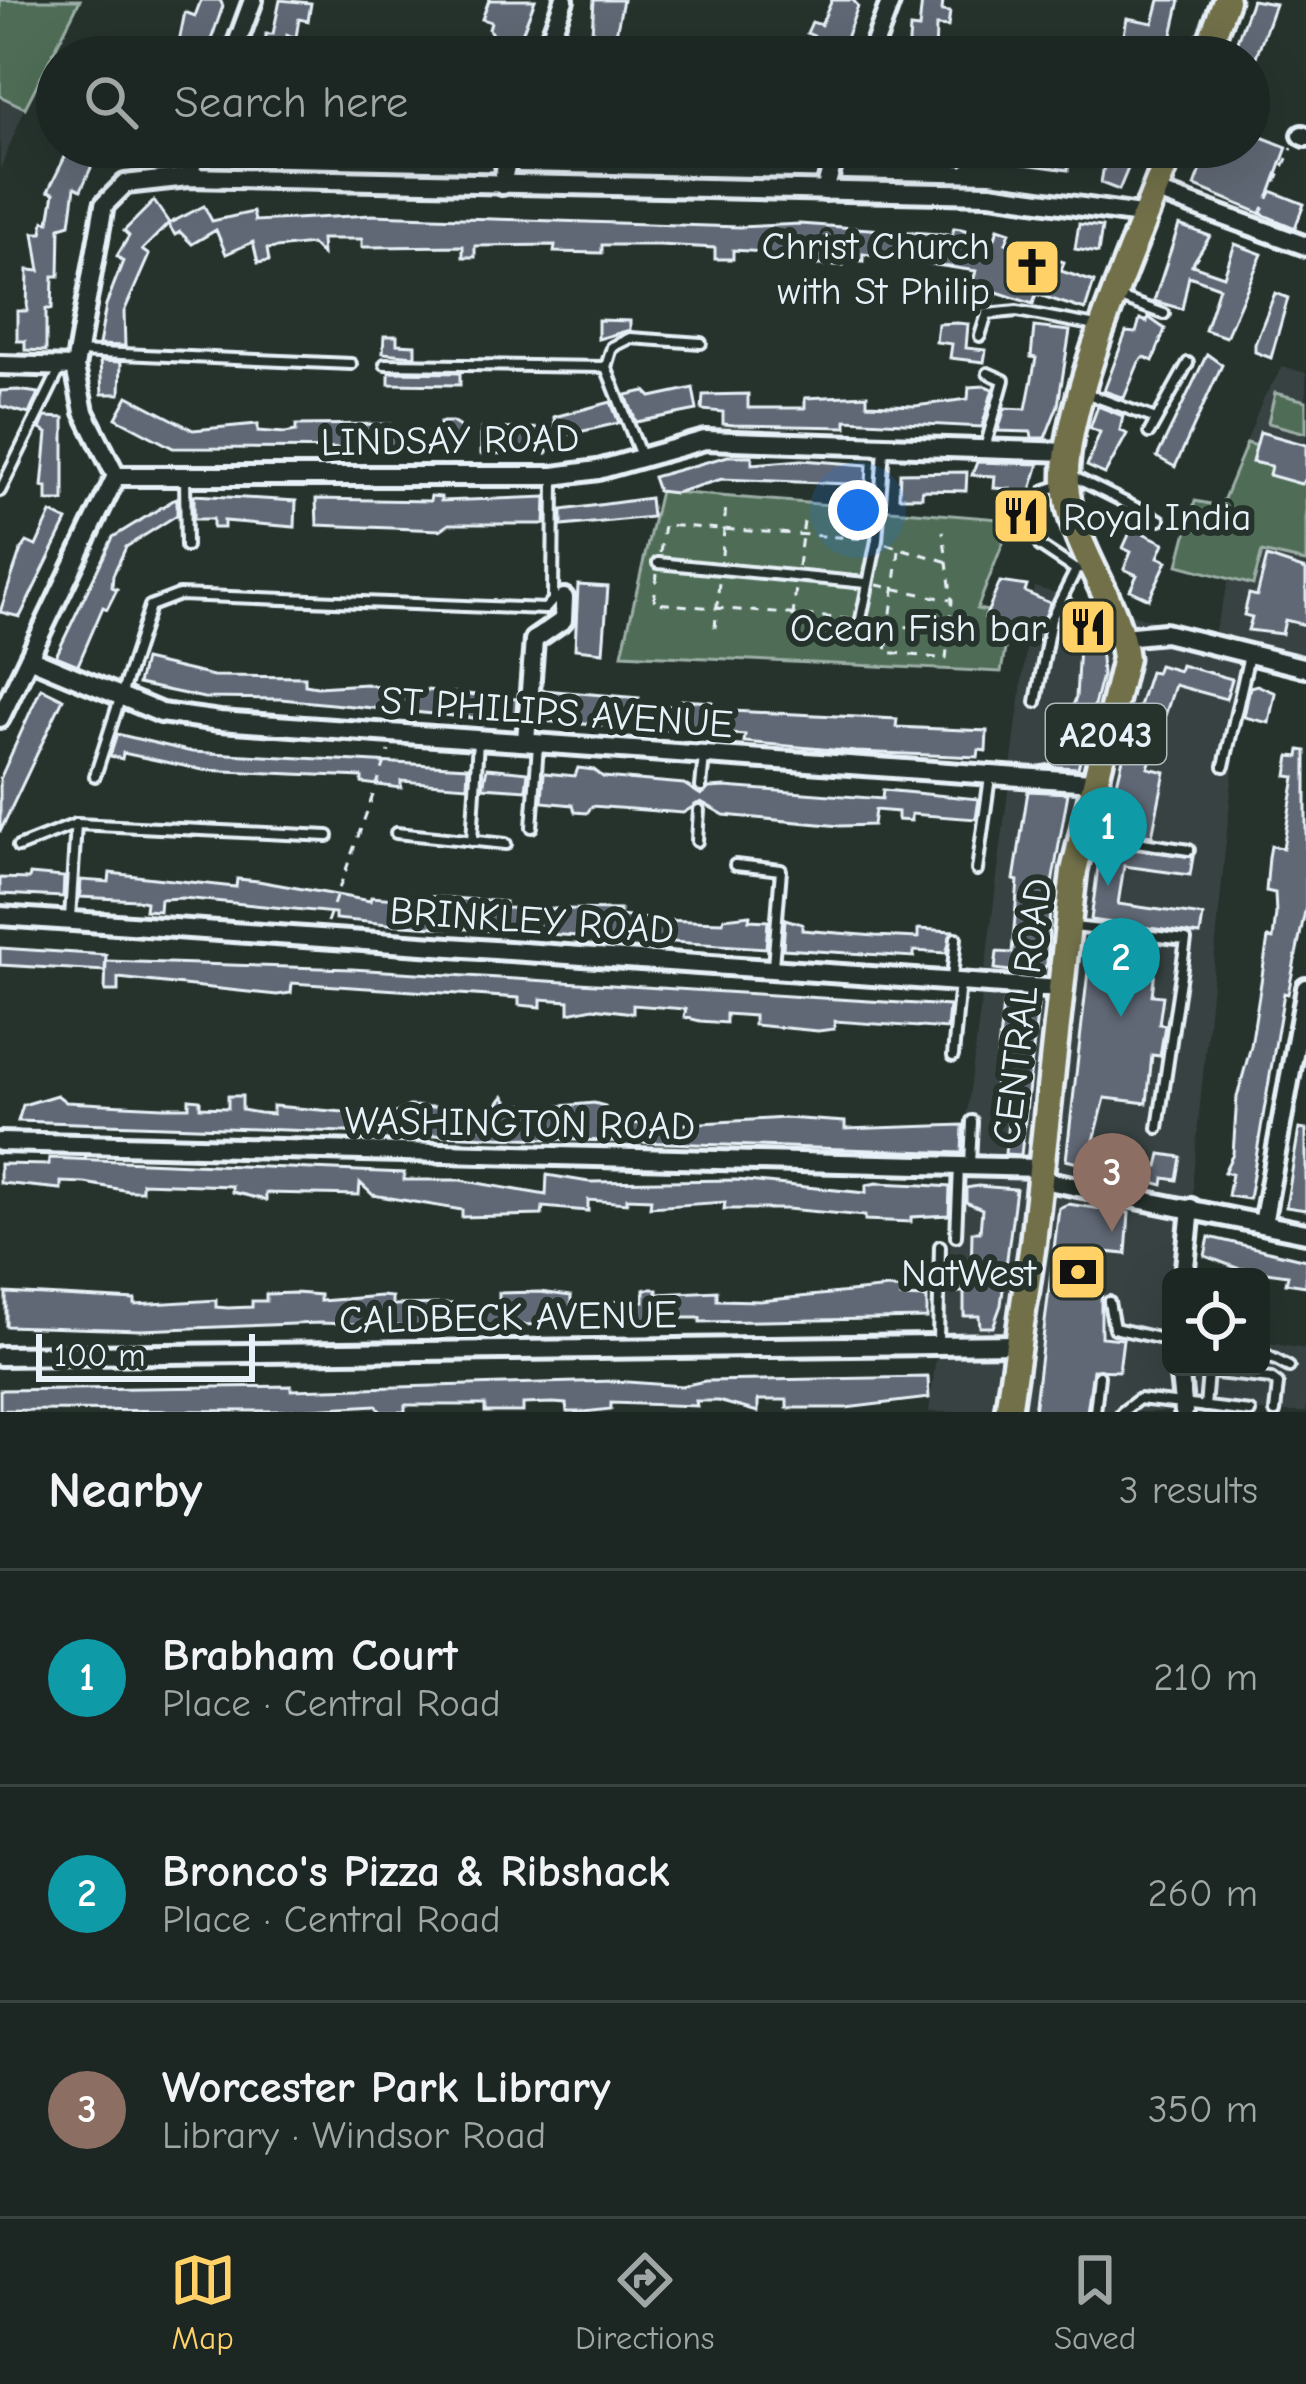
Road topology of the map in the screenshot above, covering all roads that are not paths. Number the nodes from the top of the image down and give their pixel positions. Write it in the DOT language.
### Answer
graph roads {
  1 [pos="253,0"];
  2 [pos="564,0"];
  3 [pos="891,0"];
  4 [pos="1226,0"];
  5 [pos="240,36"];
  6 [pos="551,36"];
  7 [pos="878,36"];
  8 [pos="1213,36"];
  9 [pos="191,168"];
  10 [pos="505,168"];
  11 [pos="831,168"];
  12 [pos="1164,168"];
  13 [pos="188,177"];
  14 [pos="502,184"];
  15 [pos="825,191"];
  16 [pos="1155,191"];
  17 [pos="1147,216"];
  18 [pos="1306,246"];
  19 [pos="1117,297"];
  20 [pos="1164,314"];
  21 [pos="1103,330"];
  22 [pos="980,336"];
  23 [pos="701,343"];
  24 [pos="71,362"];
  25 [pos="1188,363"];
  26 [pos="351,364"];
  27 [pos="385,364"];
  28 [pos="0,365"];
  29 [pos="606,367"];
  30 [pos="988,373"];
  31 [pos="1083,392"];
  32 [pos="1156,419"];
  33 [pos="1149,433"];
  34 [pos="884,447"];
  35 [pos="985,448"];
  36 [pos="641,457"];
  37 [pos="1067,470"];
  38 [pos="185,473"];
  39 [pos="116,476"];
  40 [pos="554,476"];
  41 [pos="0,491"];
  42 [pos="1160,520"];
  43 [pos="186,546"];
  44 [pos="658,563"];
  45 [pos="1083,567"];
  46 [pos="866,583"];
  47 [pos="564,598"];
  48 [pos="858,634"];
  49 [pos="1123,638"];
  50 [pos="1249,653"];
  51 [pos="28,658"];
  52 [pos="1306,668"];
  53 [pos="121,700"];
  54 [pos="1036,702"];
  55 [pos="0,718"];
  56 [pos="478,737"];
  57 [pos="532,741"];
  58 [pos="704,755"];
  59 [pos="1224,766"];
  60 [pos="991,772"];
  61 [pos="95,776"];
  62 [pos="1092,782"];
  63 [pos="700,787"];
  64 [pos="699,810"];
  65 [pos="76,824"];
  66 [pos="532,827"];
  67 [pos="396,833"];
  68 [pos="1080,833"];
  69 [pos="328,836"];
  70 [pos="472,841"];
  71 [pos="697,841"];
  72 [pos="506,844"];
  73 [pos="18,847"];
  74 [pos="1189,850"];
  75 [pos="735,865"];
  76 [pos="977,870"];
  77 [pos="0,916"];
  78 [pos="69,920"];
  79 [pos="1067,926"];
  80 [pos="956,938"];
  81 [pos="773,968"];
  82 [pos="956,979"];
  83 [pos="1306,988"];
  84 [pos="1060,989"];
  85 [pos="953,1056"];
  86 [pos="972,1121"];
  87 [pos="1159,1129"];
  88 [pos="0,1142"];
  89 [pos="964,1166"];
  90 [pos="1038,1174"];
  91 [pos="1191,1208"];
  92 [pos="1263,1224"];
  93 [pos="1306,1233"];
  94 [pos="956,1236"];
  95 [pos="940,1246"];
  96 [pos="1185,1268"];
  97 [pos="1109,1302"];
  98 [pos="1162,1339"];
  99 [pos="938,1343"];
  100 [pos="1017,1344"];
  101 [pos="0,1356"];
  102 [pos="1270,1357"];
  103 [pos="1289,1367"];
  104 [pos="1099,1376"];
  105 [pos="1180,1376"];
  106 [pos="1204,1407"];
  107 [pos="1184,1408"];
  108 [pos="1008,1412"];
  109 [pos="1095,1412"];
  110 [pos="1122,1412"];
  111 [pos="1250,1412"];
  112 [pos="1275,1412"];
  1 -- 5 [label="street"];
  2 -- 6 [label="street"];
  3 -- 7 [label="street"];
  4 -- 8 [label="main road"];
  9 -- 13 [label="street"];
  10 -- 14 [label="street"];
  11 -- 15 [label="street"];
  12 -- 16 [label="main road"];
  13 -- 14 [label="street"];
  13 -- 24 [label="street"];
  14 -- 15 [label="street"];
  15 -- 17 [label="street"];
  16 -- 17 [label="main road"];
  16 -- 18 [label="street"];
  17 -- 19 [label="main road"];
  19 -- 20 [label="lane"];
  19 -- 21 [label="main road"];
  21 -- 22 [label="lane"];
  21 -- 31 [label="main road"];
  23 -- 29 [label="lane"];
  24 -- 26 [label="lane"];
  24 -- 28 [label="street"];
  24 -- 39 [label="street"];
  24 -- 41 [label="lane"];
  25 -- 32 [label="lane"];
  27 -- 29 [label="lane"];
  29 -- 36 [label="lane"];
  30 -- 35 [label="lane"];
  31 -- 32 [label="lane"];
  31 -- 37 [label="main road"];
  32 -- 33 [label="lane"];
  34 -- 35 [label="street, LINDSAY ROAD"];
  34 -- 36 [label="street, LINDSAY ROAD"];
  34 -- 46 [label="lane"];
  35 -- 37 [label="street, LINDSAY ROAD"];
  36 -- 40 [label="street, LINDSAY ROAD"];
  37 -- 42 [label="lane"];
  37 -- 45 [label="main road"];
  37 -- 45 [label="lane"];
  38 -- 39 [label="street, LINDSAY ROAD"];
  38 -- 40 [label="street, LINDSAY ROAD"];
  38 -- 43 [label="lane"];
  39 -- 51 [label="street"];
  40 -- 53 [label="lane"];
  44 -- 46 [label="lane"];
  45 -- 49 [label="main road"];
  45 -- 54 [label="lane"];
  46 -- 48 [label="lane"];
  47 -- 57 [label="street"];
  49 -- 50 [label="street"];
  49 -- 62 [label="main road, CENTRAL ROAD / A2043"];
  50 -- 52 [label="street"];
  50 -- 59 [label="lane"];
  51 -- 53 [label="street, ST PHILIPS AVENUE"];
  51 -- 55 [label="street"];
  53 -- 56 [label="street, ST PHILIPS AVENUE"];
  53 -- 61 [label="lane"];
  56 -- 57 [label="street, ST PHILIPS AVENUE"];
  56 -- 70 [label="lane"];
  57 -- 58 [label="street, ST PHILIPS AVENUE"];
  57 -- 66 [label="lane"];
  58 -- 60 [label="street, ST PHILIPS AVENUE"];
  58 -- 63 [label="lane"];
  60 -- 62 [label="street, ST PHILIPS AVENUE"];
  60 -- 76 [label="lane"];
  62 -- 68 [label="main road, CENTRAL ROAD / A2043"];
  64 -- 71 [label="lane"];
  65 -- 69 [label="lane"];
  65 -- 73 [label="lane"];
  65 -- 78 [label="lane"];
  67 -- 70 [label="lane"];
  68 -- 74 [label="lane"];
  68 -- 79 [label="main road, CENTRAL ROAD / A2043"];
  70 -- 72 [label="lane"];
  75 -- 81 [label="lane"];
  77 -- 78 [label="street, BRINKLEY ROAD"];
  78 -- 81 [label="street, BRINKLEY ROAD"];
  79 -- 84 [label="main road, CENTRAL ROAD / A2043"];
  79 -- 87 [label="lane"];
  80 -- 82 [label="lane"];
  81 -- 82 [label="street, BRINKLEY ROAD"];
  82 -- 84 [label="street, BRINKLEY ROAD"];
  82 -- 85 [label="lane"];
  83 -- 92 [label="street"];
  84 -- 90 [label="main road, CENTRAL ROAD / A2043"];
  86 -- 89 [label="lane"];
  88 -- 89 [label="street, WASHINGTON ROAD"];
  89 -- 90 [label="street, WASHINGTON ROAD"];
  89 -- 94 [label="lane"];
  90 -- 91 [label="street, WASHINGTON ROAD"];
  90 -- 100 [label="main road, CENTRAL ROAD / A2043"];
  91 -- 92 [label="street, WASHINGTON ROAD"];
  91 -- 96 [label="street"];
  92 -- 93 [label="street, WASHINGTON ROAD"];
  95 -- 99 [label="lane"];
  97 -- 98 [label="lane"];
  99 -- 100 [label="street, CALDBECK AVENUE"];
  99 -- 101 [label="street, CALDBECK AVENUE"];
  100 -- 108 [label="main road, CENTRAL ROAD / A2043"];
  102 -- 103 [label="lane"];
  104 -- 109 [label="lane"];
  105 -- 107 [label="street"];
  106 -- 107 [label="lane"];
  106 -- 111 [label="lane"];
  106 -- 112 [label="lane"];
  107 -- 110 [label="lane"];
}
